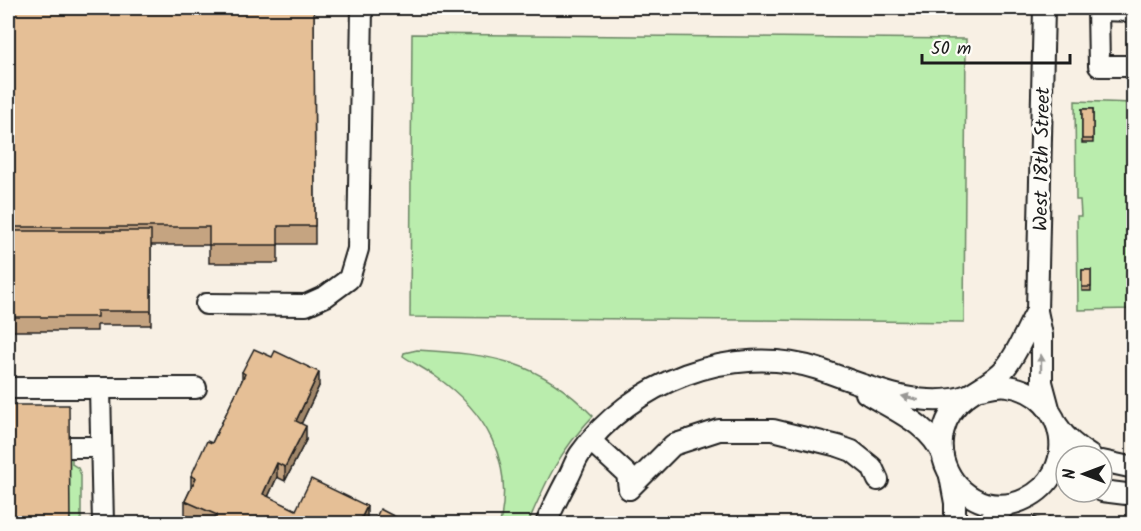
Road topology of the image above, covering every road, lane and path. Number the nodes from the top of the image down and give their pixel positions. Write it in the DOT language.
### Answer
graph roads {
  1 [pos="362,8"];
  2 [pos="1044,8"];
  3 [pos="1098,9"];
  4 [pos="1134,10"];
  5 [pos="1134,66"];
  6 [pos="206,304"];
  7 [pos="1037,311"];
  8 [pos="844,379"];
  9 [pos="8,388"];
  10 [pos="196,388"];
  11 [pos="100,389"];
  12 [pos="974,392"];
  13 [pos="1054,418"];
  14 [pos="591,441"];
  15 [pos="1074,444"];
  16 [pos="69,447"];
  17 [pos="101,447"];
  18 [pos="943,456"];
  19 [pos="1114,464"];
  20 [pos="1134,468"];
  21 [pos="950,476"];
  22 [pos="878,480"];
  23 [pos="1054,491"];
  24 [pos="1114,492"];
  25 [pos="1034,495"];
  26 [pos="1134,495"];
  27 [pos="1007,505"];
  28 [pos="103,524"];
  29 [pos="546,524"];
  30 [pos="955,524"];
  31 [pos="987,524"];
  1 -- 6 [label="street"];
  2 -- 7 [label="street, West 18th Street"];
  3 -- 4 [label="street"];
  3 -- 5 [label="street"];
  7 -- 12 [label="street, West 18th Street"];
  13 -- 7 [label="street, West 18th Street, one-way"];
  12 -- 8 [label="street, one-way"];
  8 -- 14 [label="street"];
  8 -- 18 [label="street"];
  9 -- 11 [label="street"];
  10 -- 11 [label="street"];
  11 -- 17 [label="street"];
  12 -- 13 [label="street"];
  12 -- 18 [label="street"];
  13 -- 15 [label="street"];
  13 -- 25 [label="street"];
  14 -- 22 [label="street"];
  14 -- 29 [label="street"];
  16 -- 17 [label="street"];
  17 -- 28 [label="street"];
  18 -- 21 [label="street"];
  19 -- 20 [label="street"];
  21 -- 27 [label="street"];
  21 -- 30 [label="street"];
  23 -- 25 [label="street"];
  24 -- 26 [label="street"];
  25 -- 27 [label="street"];
  27 -- 31 [label="street"];
}
